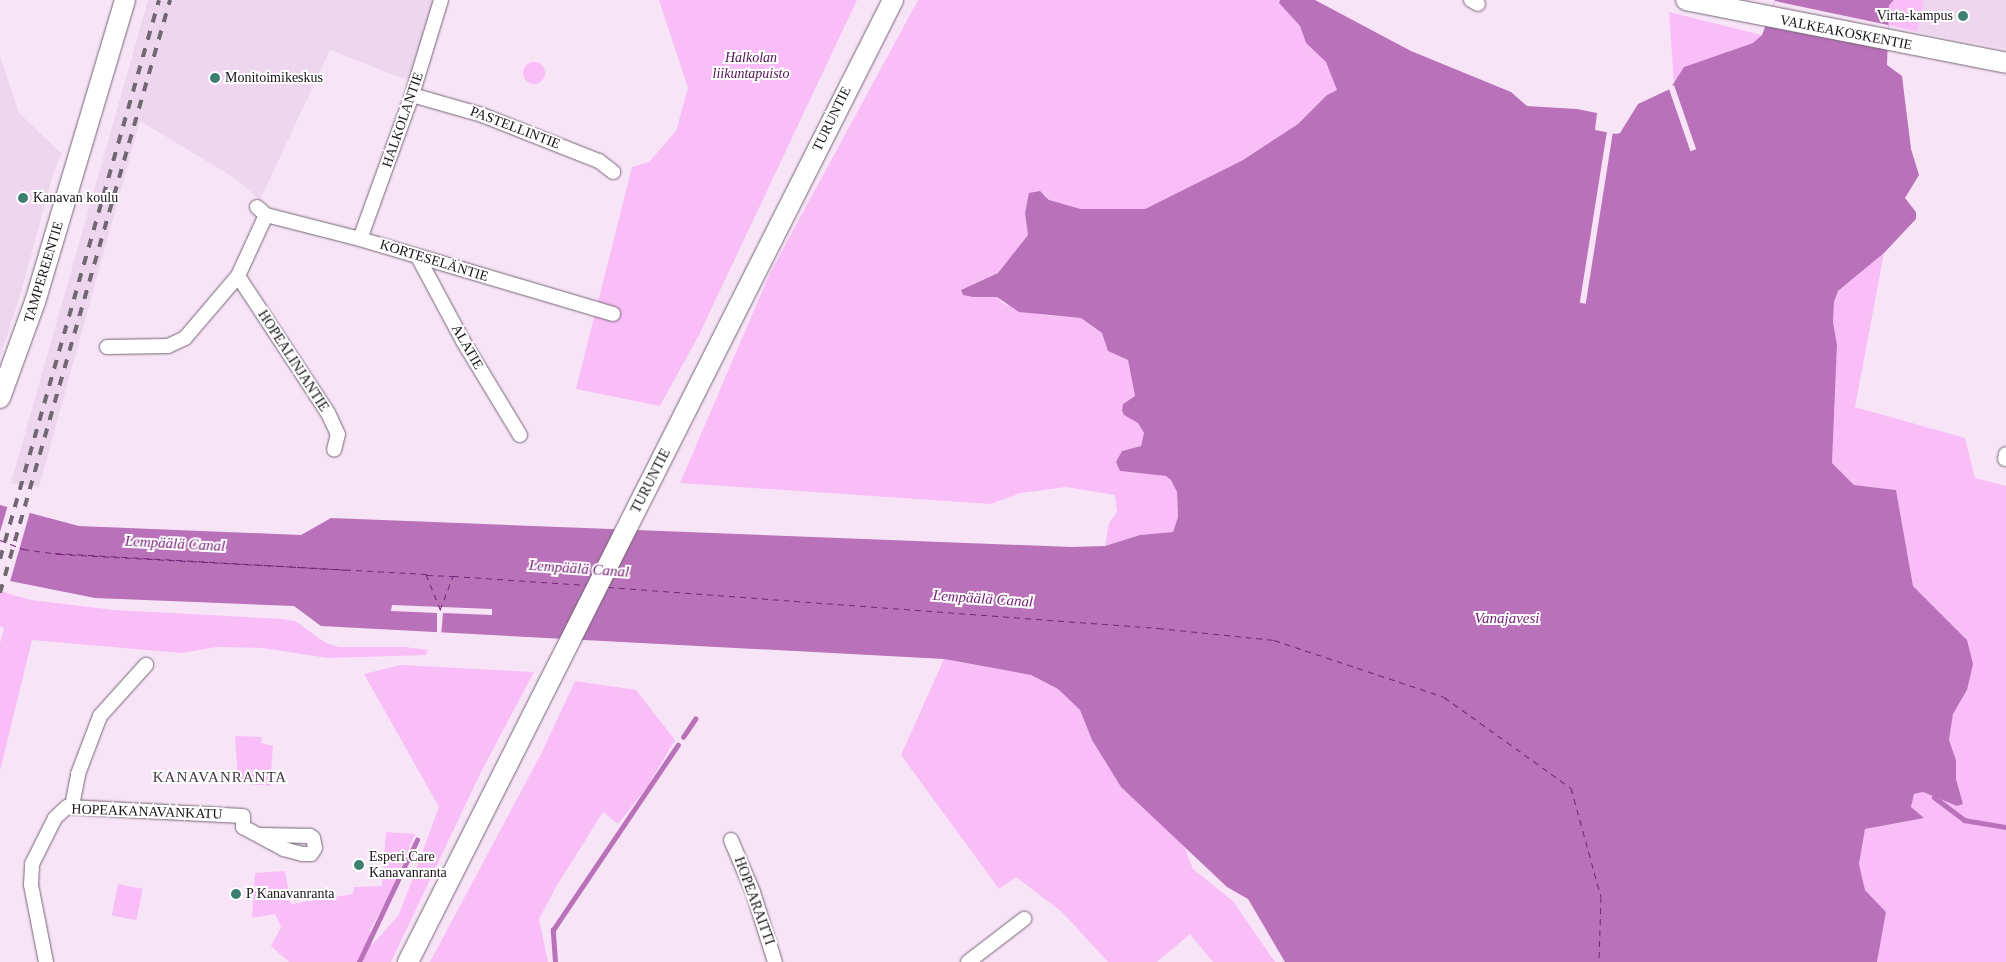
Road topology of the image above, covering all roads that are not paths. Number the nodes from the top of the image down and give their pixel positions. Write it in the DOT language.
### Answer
graph roads {
  1 [pos="125,0"];
  2 [pos="440,0"];
  3 [pos="892,0"];
  4 [pos="904,0"];
  5 [pos="1686,0"];
  6 [pos="2006,64"];
  7 [pos="412,94"];
  8 [pos="844,96"];
  9 [pos="613,172"];
  10 [pos="360,239"];
  11 [pos="418,257"];
  12 [pos="238,276"];
  13 [pos="613,314"];
  14 [pos="107,347"];
  15 [pos="0,398"];
  16 [pos="520,435"];
  17 [pos="334,450"];
  18 [pos="146,665"];
  19 [pos="72,806"];
  20 [pos="261,834"];
  21 [pos="731,840"];
  22 [pos="1024,919"];
  23 [pos="46,962"];
  24 [pos="408,962"];
  25 [pos="775,962"];
  26 [pos="968,962"];
  1 -- 15 [label="main road, TAMPEREENTIE"];
  2 -- 7 [label="street, HALKOLANTIE"];
  3 -- 8 [label="main road, TURUNTIE"];
  4 -- 8 [label="main road"];
  5 -- 6 [label="main road, VALKEAKOSKENTIE"];
  7 -- 9 [label="street, PASTELLINTIE"];
  7 -- 10 [label="street, HALKOLANTIE"];
  8 -- 24 [label="main road, TURUNTIE"];
  10 -- 11 [label="street, KORTESELÄNTIE"];
  10 -- 12 [label="street, KORTESELÄNTIE"];
  11 -- 13 [label="street, KORTESELÄNTIE"];
  11 -- 16 [label="street, ALATIE"];
  12 -- 14 [label="street"];
  12 -- 17 [label="street, HOPEALINJANTIE"];
  18 -- 19 [label="street"];
  19 -- 20 [label="street, HOPEAKANAVANKATU"];
  19 -- 23 [label="street, HOPEAKANAVANKATU"];
  21 -- 25 [label="street, HOPEARAITTI"];
  22 -- 26 [label="street"];
}
